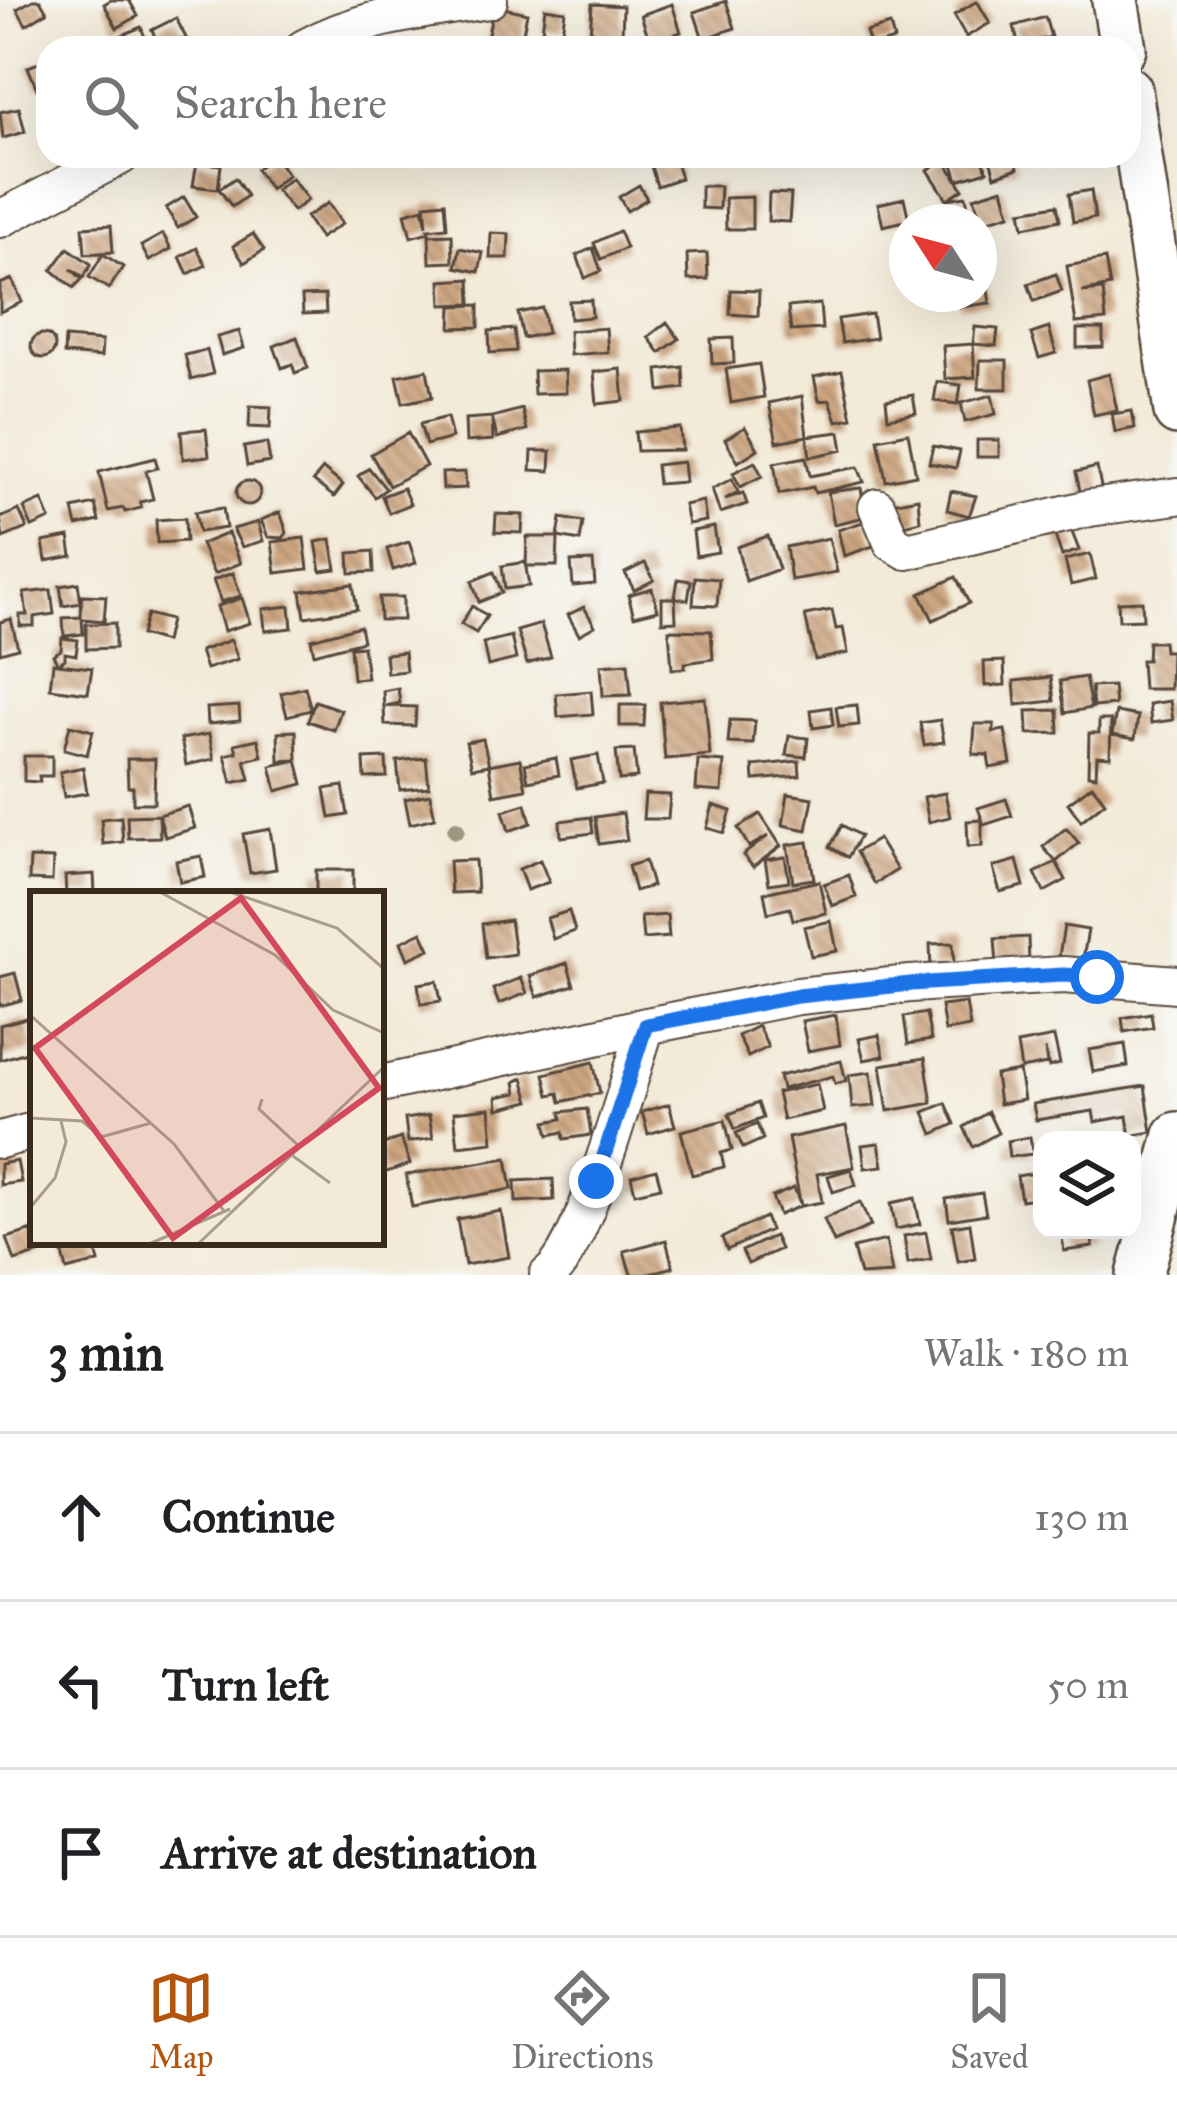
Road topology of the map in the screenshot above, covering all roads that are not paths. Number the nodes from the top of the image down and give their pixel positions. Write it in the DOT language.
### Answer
graph roads {
  1 [pos="489,0"];
  2 [pos="1115,0"];
  3 [pos="326,36"];
  4 [pos="1121,36"];
  5 [pos="98,168"];
  6 [pos="1141,168"];
  7 [pos="0,219"];
  8 [pos="1177,412"];
  9 [pos="1177,496"];
  10 [pos="877,507"];
  11 [pos="1177,984"];
  12 [pos="646,1025"];
  13 [pos="384,1083"];
  14 [pos="30,1132"];
  15 [pos="1177,1135"];
  16 [pos="0,1140"];
  17 [pos="1177,1262"];
  18 [pos="548,1275"];
  19 [pos="1140,1275"];
  20 [pos="1158,1275"];
  1 -- 3 [label="street"];
  2 -- 4 [label="main road"];
  5 -- 7 [label="street"];
  6 -- 8 [label="main road"];
  9 -- 10 [label="street"];
  11 -- 12 [label="street"];
  12 -- 13 [label="street"];
  12 -- 18 [label="street"];
  14 -- 16 [label="street"];
  15 -- 19 [label="main road"];
  17 -- 20 [label="main road"];
}
